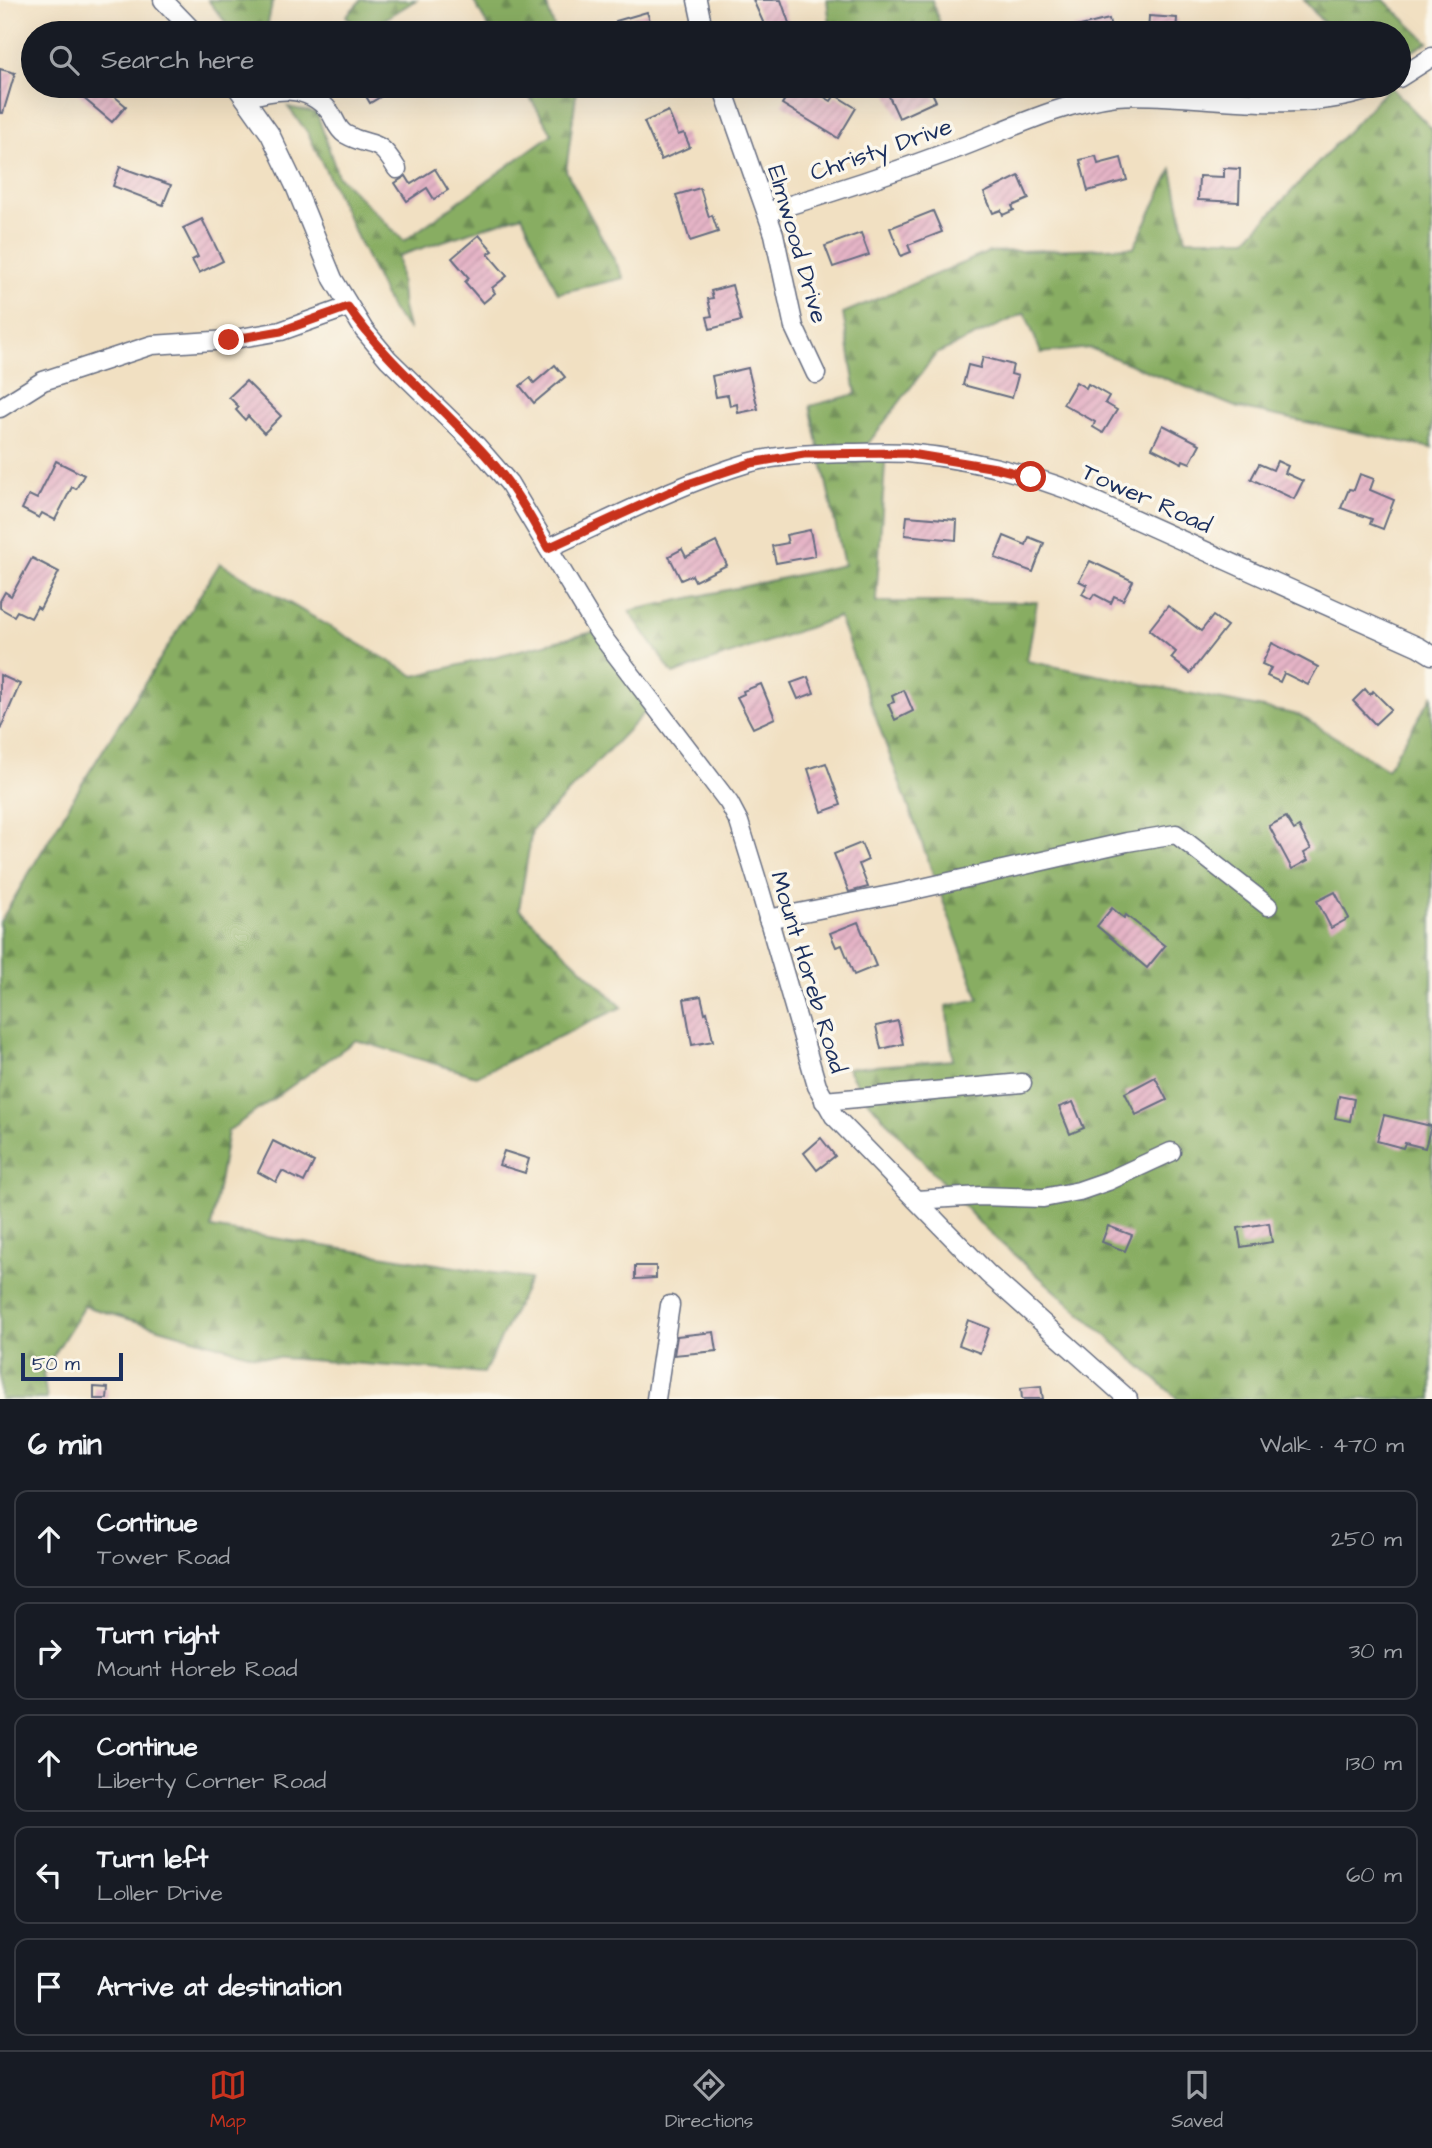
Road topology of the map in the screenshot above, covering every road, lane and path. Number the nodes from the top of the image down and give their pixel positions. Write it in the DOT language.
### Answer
graph roads {
  1 [pos="163,0"];
  2 [pos="697,0"];
  3 [pos="183,21"];
  4 [pos="701,21"];
  5 [pos="1432,57"];
  6 [pos="1411,70"];
  7 [pos="244,98"];
  8 [pos="314,98"];
  9 [pos="726,98"];
  10 [pos="1107,98"];
  11 [pos="1185,98"];
  12 [pos="1341,98"];
  13 [pos="397,169"];
  14 [pos="767,212"];
  15 [pos="348,307"];
  16 [pos="816,374"];
  17 [pos="0,408"];
  18 [pos="548,548"];
  19 [pos="1432,655"];
  20 [pos="1268,905"];
  21 [pos="768,919"];
  22 [pos="1022,1083"];
  23 [pos="824,1101"];
  24 [pos="1171,1152"];
  25 [pos="916,1200"];
  26 [pos="670,1305"];
  27 [pos="656,1399"];
  28 [pos="1128,1399"];
  1 -- 3 [label="street"];
  2 -- 4 [label="street"];
  5 -- 6 [label="street"];
  7 -- 15 [label="street, Mount Horeb Road"];
  8 -- 13 [label="street"];
  9 -- 14 [label="street, Elmwood Drive"];
  10 -- 14 [label="street, Christy Drive"];
  11 -- 12 [label="street, Christy Drive"];
  14 -- 16 [label="street, Elmwood Drive"];
  15 -- 17 [label="street"];
  15 -- 18 [label="street, Mount Horeb Road"];
  18 -- 19 [label="street, Tower Road"];
  18 -- 21 [label="street, Mount Horeb Road"];
  20 -- 21 [label="street"];
  21 -- 23 [label="street, Mount Horeb Road"];
  22 -- 23 [label="street"];
  23 -- 25 [label="street, Mount Horeb Road"];
  24 -- 25 [label="street"];
  25 -- 28 [label="street, Mount Horeb Road"];
  26 -- 27 [label="street"];
}
